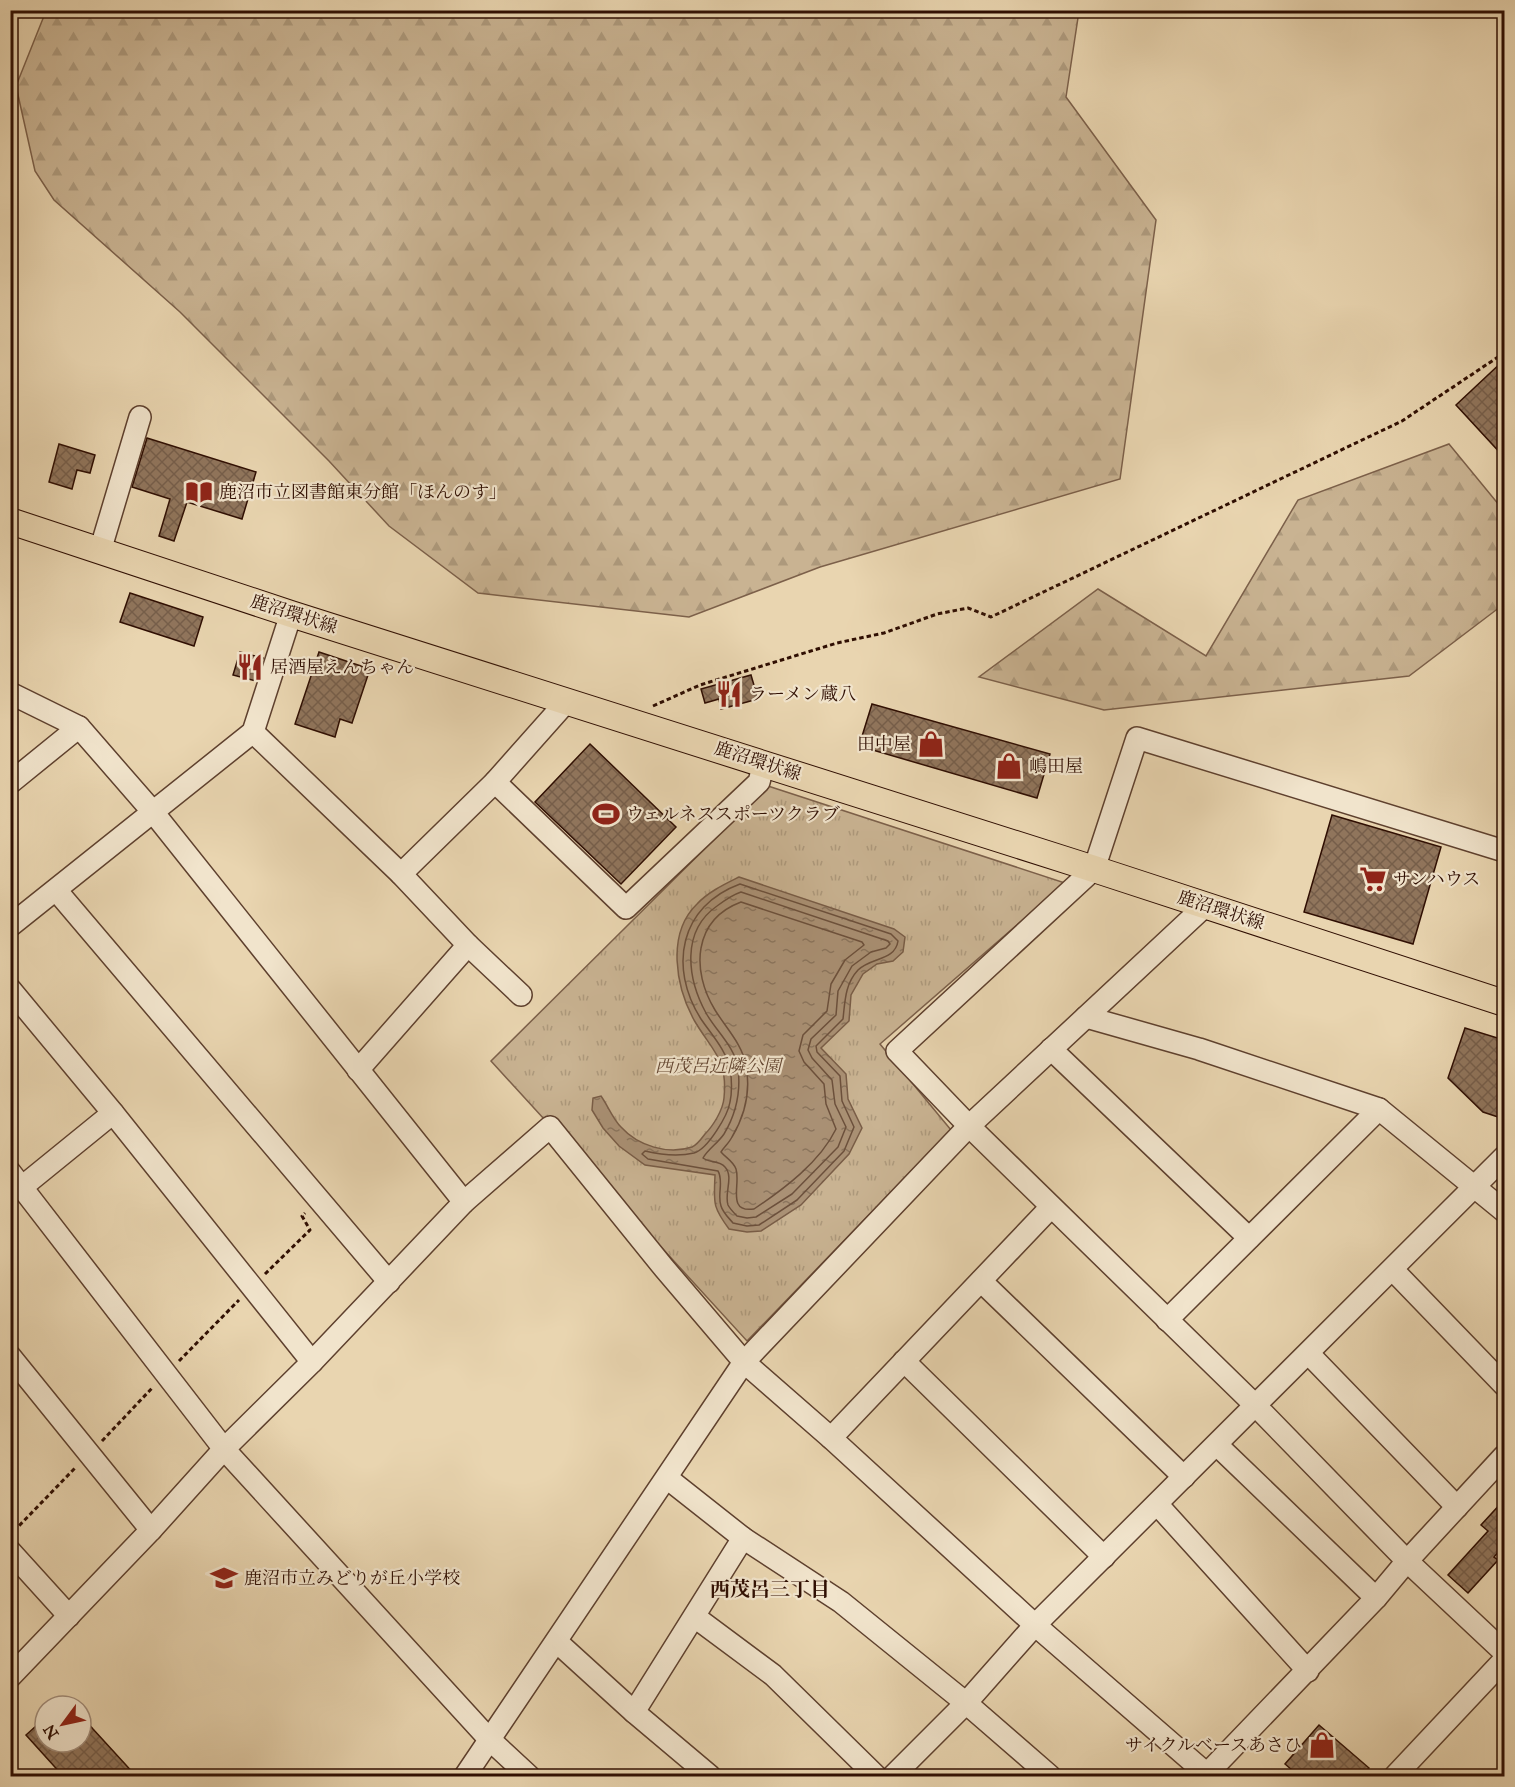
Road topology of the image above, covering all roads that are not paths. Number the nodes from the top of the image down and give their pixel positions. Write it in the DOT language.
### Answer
graph roads {
  1 [pos="140,417"];
  2 [pos="10,521"];
  3 [pos="100,551"];
  4 [pos="291,614"];
  5 [pos="10,693"];
  6 [pos="567,701"];
  7 [pos="79,728"];
  8 [pos="253,732"];
  9 [pos="764,764"];
  10 [pos="495,782"];
  11 [pos="10,783"];
  12 [pos="153,812"];
  13 [pos="1504,851"];
  14 [pos="1094,869"];
  15 [pos="400,874"];
  16 [pos="56,890"];
  17 [pos="1206,905"];
  18 [pos="10,926"];
  19 [pos="468,945"];
  20 [pos="10,989"];
  21 [pos="521,995"];
  22 [pos="1504,1000"];
  23 [pos="1086,1017"];
  24 [pos="1051,1049"];
  25 [pos="358,1070"];
  26 [pos="1379,1109"];
  27 [pos="113,1113"];
  28 [pos="969,1126"];
  29 [pos="1504,1157"];
  30 [pos="16,1179"];
  31 [pos="1475,1187"];
  32 [pos="464,1202"];
  33 [pos="1051,1207"];
  34 [pos="1504,1211"];
  35 [pos="1249,1239"];
  36 [pos="1393,1270"];
  37 [pos="981,1281"];
  38 [pos="389,1282"];
  39 [pos="1167,1320"];
  40 [pos="1309,1354"];
  41 [pos="10,1356"];
  42 [pos="904,1361"];
  43 [pos="312,1362"];
  44 [pos="744,1362"];
  45 [pos="1504,1385"];
  46 [pos="1256,1406"];
  47 [pos="831,1438"];
  48 [pos="1217,1445"];
  49 [pos="224,1449"];
  50 [pos="1504,1456"];
  51 [pos="1184,1477"];
  52 [pos="667,1478"];
  53 [pos="1157,1504"];
  54 [pos="1457,1507"];
  55 [pos="150,1530"];
  56 [pos="743,1538"];
  57 [pos="10,1551"];
  58 [pos="1104,1557"];
  59 [pos="1407,1561"];
  60 [pos="1376,1598"];
  61 [pos="69,1616"];
  62 [pos="695,1617"];
  63 [pos="1035,1625"];
  64 [pos="557,1642"];
  65 [pos="1504,1652"];
  66 [pos="1504,1660"];
  67 [pos="1308,1671"];
  68 [pos="10,1677"];
  69 [pos="966,1703"];
  70 [pos="634,1712"];
  71 [pos="489,1739"];
  72 [pos="465,1776"];
  73 [pos="529,1776"];
  74 [pos="710,1776"];
  75 [pos="876,1776"];
  76 [pos="893,1776"];
  77 [pos="1050,1776"];
  78 [pos="1207,1776"];
  79 [pos="1395,1776"];
  1 -- 3 [label="street"];
  2 -- 3 [label="main road, 鹿沼環状線"];
  3 -- 4 [label="main road, 鹿沼環状線"];
  4 -- 6 [label="main road, 鹿沼環状線"];
  4 -- 8 [label="street"];
  5 -- 7 [label="street"];
  6 -- 9 [label="main road, 鹿沼環状線"];
  6 -- 10 [label="street"];
  7 -- 11 [label="street"];
  7 -- 12 [label="street"];
  8 -- 12 [label="street"];
  8 -- 15 [label="street"];
  9 -- 10 [label="street"];
  9 -- 14 [label="main road, 鹿沼環状線"];
  10 -- 15 [label="street"];
  12 -- 16 [label="street"];
  12 -- 25 [label="street"];
  13 -- 14 [label="street"];
  14 -- 17 [label="main road, 鹿沼環状線"];
  14 -- 28 [label="street"];
  15 -- 19 [label="street"];
  16 -- 18 [label="street"];
  16 -- 38 [label="street"];
  17 -- 22 [label="main road, 鹿沼環状線"];
  17 -- 23 [label="street"];
  19 -- 21 [label="street"];
  19 -- 25 [label="street"];
  20 -- 27 [label="street"];
  23 -- 24 [label="street"];
  23 -- 26 [label="street"];
  24 -- 28 [label="street"];
  24 -- 35 [label="street"];
  25 -- 32 [label="street"];
  26 -- 31 [label="street"];
  26 -- 35 [label="street"];
  27 -- 30 [label="street"];
  27 -- 43 [label="street"];
  28 -- 33 [label="street"];
  28 -- 44 [label="street"];
  29 -- 31 [label="street"];
  30 -- 49 [label="street"];
  31 -- 34 [label="street"];
  31 -- 36 [label="street"];
  32 -- 38 [label="street"];
  32 -- 44 [label="street"];
  33 -- 37 [label="street"];
  33 -- 39 [label="street"];
  35 -- 39 [label="street"];
  36 -- 40 [label="street"];
  36 -- 45 [label="street"];
  37 -- 42 [label="street"];
  37 -- 51 [label="street"];
  38 -- 43 [label="street"];
  39 -- 46 [label="street"];
  40 -- 46 [label="street"];
  40 -- 54 [label="street"];
  41 -- 55 [label="street"];
  42 -- 47 [label="street"];
  42 -- 58 [label="street"];
  43 -- 49 [label="street"];
  44 -- 47 [label="street"];
  44 -- 52 [label="street"];
  46 -- 48 [label="street"];
  46 -- 59 [label="street"];
  47 -- 63 [label="street"];
  48 -- 51 [label="street"];
  48 -- 60 [label="street"];
  49 -- 55 [label="street"];
  49 -- 71 [label="street"];
  50 -- 54 [label="street"];
  51 -- 53 [label="street"];
  52 -- 56 [label="street"];
  52 -- 64 [label="street"];
  53 -- 58 [label="street"];
  53 -- 67 [label="street"];
  54 -- 59 [label="street"];
  55 -- 61 [label="street"];
  56 -- 62 [label="street"];
  56 -- 69 [label="street"];
  57 -- 61 [label="street"];
  58 -- 63 [label="street"];
  59 -- 60 [label="street"];
  59 -- 65 [label="street"];
  60 -- 67 [label="street"];
  61 -- 68 [label="street"];
  62 -- 70 [label="street"];
  62 -- 75 [label="street"];
  63 -- 69 [label="street"];
  63 -- 78 [label="street"];
  64 -- 70 [label="street"];
  64 -- 71 [label="street"];
  66 -- 79 [label="street"];
  67 -- 78 [label="street"];
  69 -- 76 [label="street"];
  69 -- 77 [label="street"];
  70 -- 74 [label="street"];
  71 -- 72 [label="street"];
  71 -- 73 [label="street"];
}
